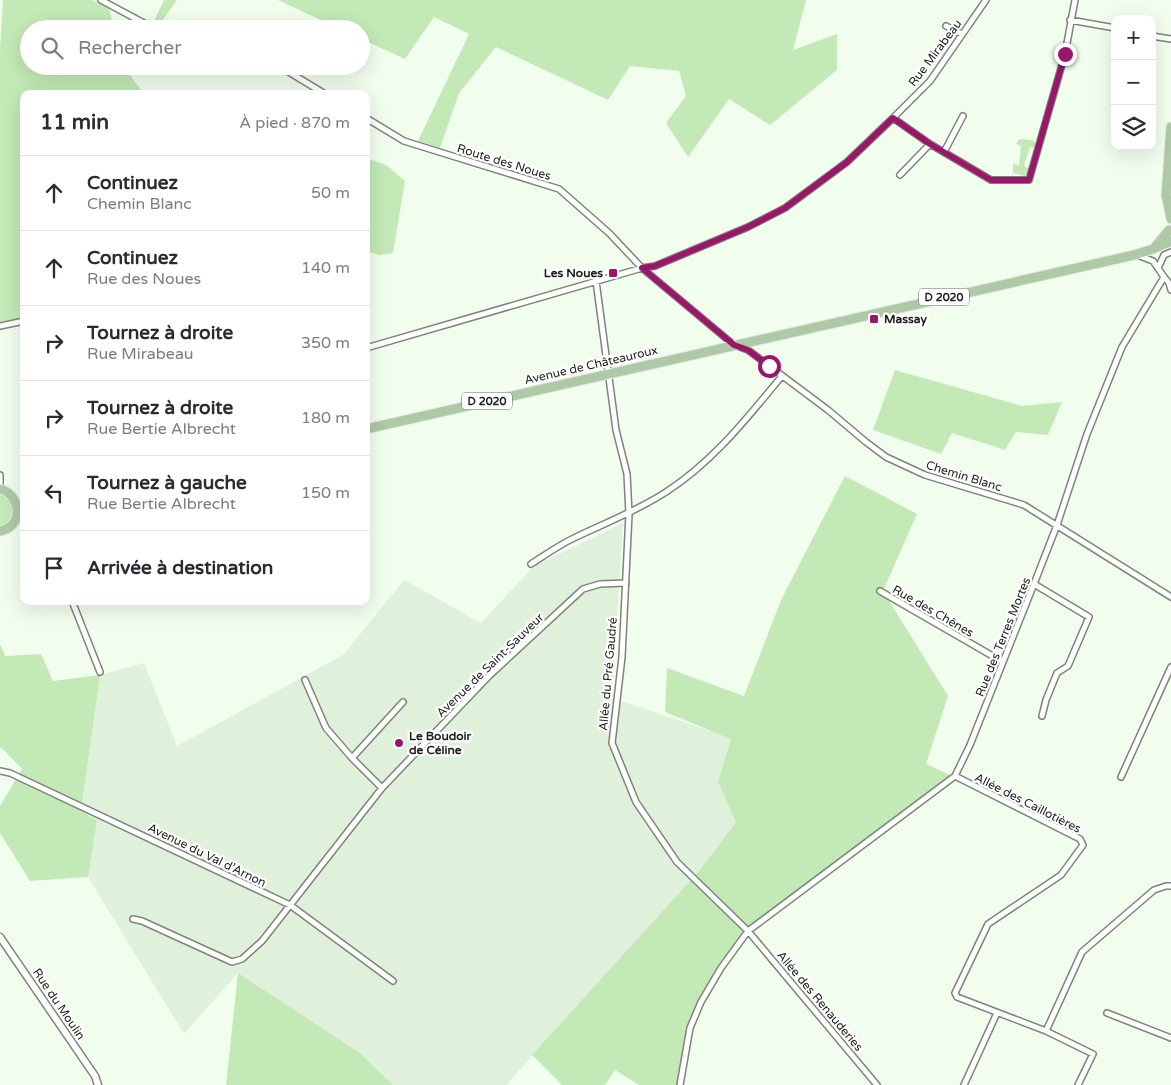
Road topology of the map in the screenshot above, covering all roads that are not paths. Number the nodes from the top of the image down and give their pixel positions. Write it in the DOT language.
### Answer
graph roads {
  1 [pos="101,0"];
  2 [pos="986,0"];
  3 [pos="1075,0"];
  4 [pos="138,20"];
  5 [pos="1070,20"];
  6 [pos="946,26"];
  7 [pos="1111,27"];
  8 [pos="962,34"];
  9 [pos="1156,37"];
  10 [pos="1171,39"];
  11 [pos="294,75"];
  12 [pos="318,90"];
  13 [pos="963,116"];
  14 [pos="893,118"];
  15 [pos="370,120"];
  16 [pos="1171,127"];
  17 [pos="930,144"];
  18 [pos="944,152"];
  19 [pos="900,175"];
  20 [pos="1169,204"];
  21 [pos="1170,226"];
  22 [pos="1171,241"];
  23 [pos="1154,249"];
  24 [pos="1171,252"];
  25 [pos="1134,254"];
  26 [pos="1153,261"];
  27 [pos="642,268"];
  28 [pos="1158,268"];
  29 [pos="1164,277"];
  30 [pos="596,281"];
  31 [pos="1171,290"];
  32 [pos="20,323"];
  33 [pos="0,326"];
  34 [pos="734,345"];
  35 [pos="370,347"];
  36 [pos="608,374"];
  37 [pos="782,376"];
  38 [pos="370,428"];
  39 [pos="0,475"];
  40 [pos="0,487"];
  41 [pos="14,498"];
  42 [pos="20,499"];
  43 [pos="20,511"];
  44 [pos="20,514"];
  45 [pos="629,514"];
  46 [pos="1057,525"];
  47 [pos="3,531"];
  48 [pos="0,540"];
  49 [pos="531,564"];
  50 [pos="626,583"];
  51 [pos="1034,584"];
  52 [pos="880,592"];
  53 [pos="1171,597"];
  54 [pos="74,605"];
  55 [pos="1003,662"];
  56 [pos="1171,667"];
  57 [pos="100,672"];
  58 [pos="305,680"];
  59 [pos="403,702"];
  60 [pos="1042,716"];
  61 [pos="352,758"];
  62 [pos="0,771"];
  63 [pos="955,776"];
  64 [pos="1121,777"];
  65 [pos="382,788"];
  66 [pos="1171,886"];
  67 [pos="290,906"];
  68 [pos="133,919"];
  69 [pos="748,931"];
  70 [pos="0,937"];
  71 [pos="393,981"];
  72 [pos="998,1013"];
  73 [pos="1107,1013"];
  74 [pos="1046,1031"];
  75 [pos="1171,1038"];
  76 [pos="98,1085"];
  77 [pos="680,1085"];
  78 [pos="877,1085"];
  79 [pos="964,1085"];
  80 [pos="1078,1085"];
  1 -- 4 [label="street"];
  2 -- 8 [label="street, Rue Mirabeau"];
  3 -- 5 [label="street"];
  5 -- 7 [label="street"];
  5 -- 18 [label="street"];
  6 -- 8 [label="street"];
  8 -- 14 [label="street, Rue Mirabeau"];
  9 -- 10 [label="street"];
  11 -- 12 [label="street"];
  13 -- 18 [label="street"];
  14 -- 17 [label="street"];
  14 -- 27 [label="street, Rue Mirabeau"];
  15 -- 27 [label="street, Route des Noues"];
  16 -- 20 [label="main road"];
  17 -- 18 [label="street"];
  17 -- 19 [label="street"];
  20 -- 21 [label="main road"];
  21 -- 23 [label="main road"];
  22 -- 23 [label="main road, D 2020"];
  23 -- 25 [label="main road, D 2020"];
  23 -- 26 [label="street"];
  24 -- 28 [label="street"];
  25 -- 26 [label="street"];
  25 -- 34 [label="main road, D 2020"];
  26 -- 28 [label="street"];
  27 -- 30 [label="street, Rue Mirabeau"];
  27 -- 34 [label="street, Route des Noues"];
  28 -- 29 [label="street"];
  29 -- 31 [label="street"];
  29 -- 46 [label="street, Rue des Terres Mortes"];
  30 -- 35 [label="street, Rue Mirabeau"];
  30 -- 36 [label="street, Allée du Pré Gaudré"];
  32 -- 33 [label="street"];
  34 -- 36 [label="main road, Avenue de Châteauroux / D 2020"];
  34 -- 37 [label="street, Chemin Blanc"];
  36 -- 38 [label="main road, Avenue de Châteauroux / D 2020"];
  36 -- 45 [label="street, Allée du Pré Gaudré"];
  37 -- 45 [label="street"];
  37 -- 46 [label="street, Chemin Blanc"];
  39 -- 40 [label="street"];
  40 -- 41 [label="main road"];
  41 -- 42 [label="main road"];
  41 -- 43 [label="main road"];
  44 -- 47 [label="main road"];
  45 -- 49 [label="street"];
  45 -- 50 [label="street, Allée du Pré Gaudré"];
  46 -- 51 [label="street, Rue des Terres Mortes"];
  46 -- 53 [label="street, Chemin Blanc"];
  47 -- 48 [label="main road"];
  50 -- 65 [label="street, Avenue de Saint-Sauveur"];
  50 -- 69 [label="street, Allée du Pré Gaudré"];
  51 -- 55 [label="street, Rue des Terres Mortes"];
  51 -- 60 [label="street"];
  52 -- 55 [label="street, Rue des Chênes"];
  54 -- 57 [label="street"];
  55 -- 63 [label="street, Rue des Terres Mortes"];
  56 -- 64 [label="street"];
  58 -- 61 [label="street"];
  59 -- 61 [label="street"];
  61 -- 65 [label="street"];
  62 -- 67 [label="street, Avenue du Val d’Arnon"];
  63 -- 69 [label="street, Rue des Terres Mortes"];
  63 -- 72 [label="street, Allée des Caillotières"];
  65 -- 67 [label="street, Avenue de Saint-Sauveur"];
  66 -- 74 [label="street"];
  67 -- 68 [label="street, Avenue de Saint-Sauveur"];
  67 -- 71 [label="street, Avenue du Val d’Arnon"];
  69 -- 77 [label="street, Rue des Terres Mortes"];
  69 -- 78 [label="street, Allée des Renauderies"];
  70 -- 76 [label="street, Rue du Moulin"];
  72 -- 74 [label="street"];
  72 -- 79 [label="street"];
  73 -- 75 [label="street"];
  74 -- 80 [label="street"];
}
